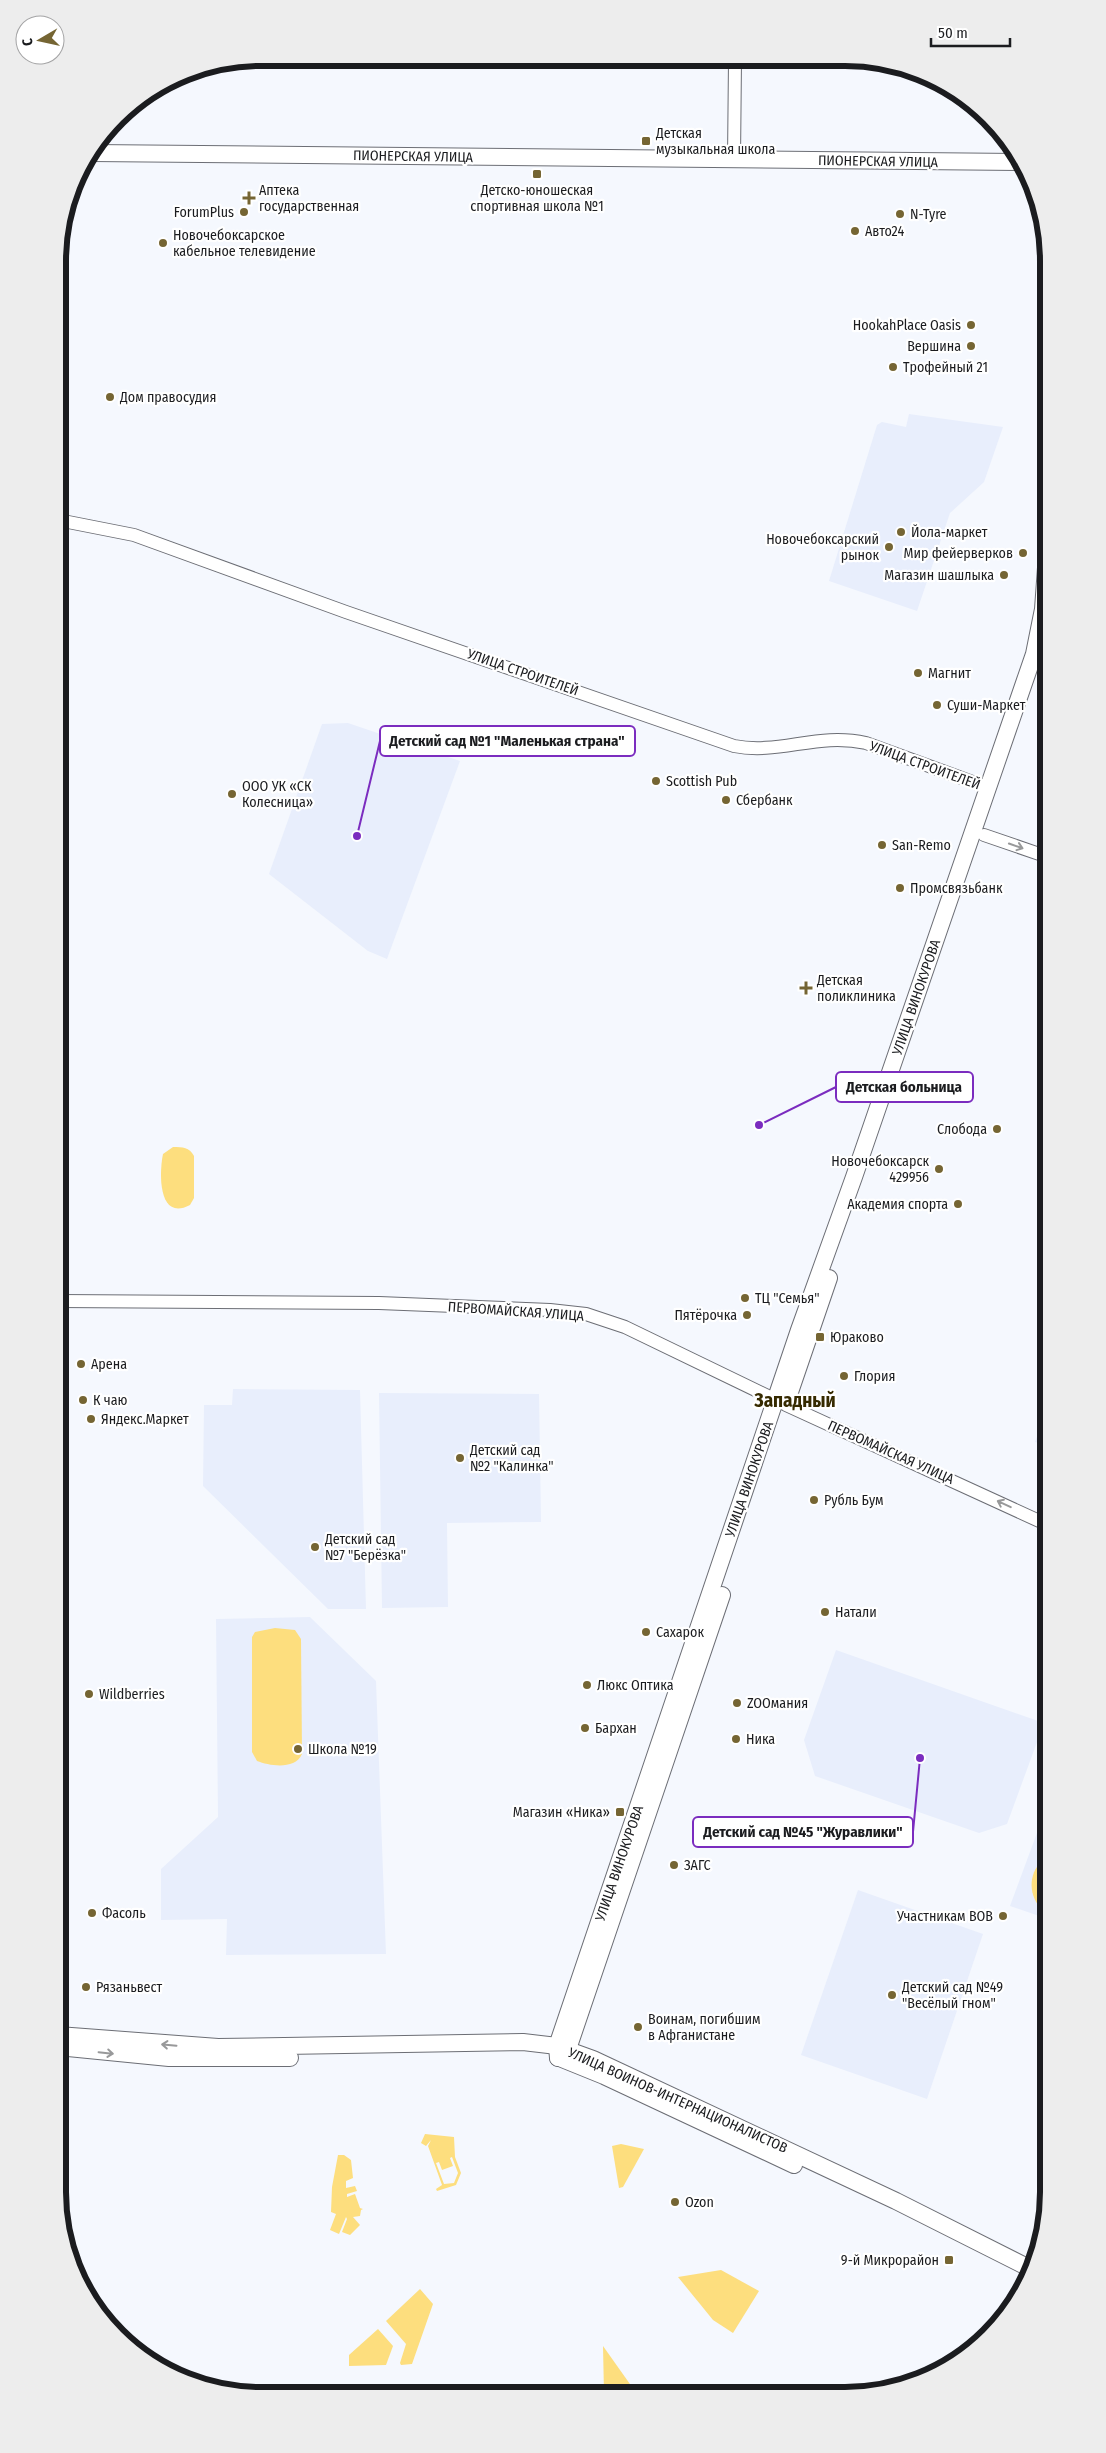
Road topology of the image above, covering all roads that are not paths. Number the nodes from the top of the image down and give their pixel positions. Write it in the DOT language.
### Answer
graph roads {
  1 [pos="735,66"];
  2 [pos="99,153"];
  3 [pos="734,159"];
  4 [pos="1013,162"];
  5 [pos="66,522"];
  6 [pos="1040,629"];
  7 [pos="1040,663"];
  8 [pos="994,790"];
  9 [pos="979,833"];
  10 [pos="1040,854"];
  11 [pos="66,1302"];
  12 [pos="781,1402"];
  13 [pos="1040,1521"];
  14 [pos="66,2036"];
  15 [pos="66,2048"];
  16 [pos="561,2051"];
  17 [pos="311,2052"];
  18 [pos="872,2196"];
  19 [pos="1025,2266"];
  20 [pos="1022,2274"];
  1 -- 3 [label="street"];
  2 -- 3 [label="main road, ПИОНЕРСКАЯ УЛИЦА"];
  3 -- 4 [label="main road, ПИОНЕРСКАЯ УЛИЦА"];
  5 -- 8 [label="street, УЛИЦА СТРОИТЕЛЕЙ"];
  6 -- 8 [label="main road, УЛИЦА ВИНОКУРОВА"];
  7 -- 8 [label="main road, УЛИЦА ВИНОКУРОВА"];
  8 -- 9 [label="main road, УЛИЦА ВИНОКУРОВА"];
  9 -- 10 [label="street, one-way"];
  9 -- 12 [label="main road, УЛИЦА ВИНОКУРОВА"];
  11 -- 12 [label="street, ПЕРВОМАЙСКАЯ УЛИЦА"];
  13 -- 12 [label="street, ПЕРВОМАЙСКАЯ УЛИЦА, one-way"];
  12 -- 16 [label="main road, УЛИЦА ВИНОКУРОВА"];
  17 -- 14 [label="main road, УЛИЦА ВОИНОВ-ИНТЕРНАЦИОНАЛИСТОВ, one-way"];
  15 -- 17 [label="main road, УЛИЦА ВОИНОВ-ИНТЕРНАЦИОНАЛИСТОВ, one-way"];
  16 -- 17 [label="main road, УЛИЦА ВОИНОВ-ИНТЕРНАЦИОНАЛИСТОВ"];
  16 -- 18 [label="main road, УЛИЦА ВОИНОВ-ИНТЕРНАЦИОНАЛИСТОВ"];
  18 -- 19 [label="main road, УЛИЦА ВОИНОВ-ИНТЕРНАЦИОНАЛИСТОВ"];
  18 -- 20 [label="main road, УЛИЦА ВОИНОВ-ИНТЕРНАЦИОНАЛИСТОВ"];
}
